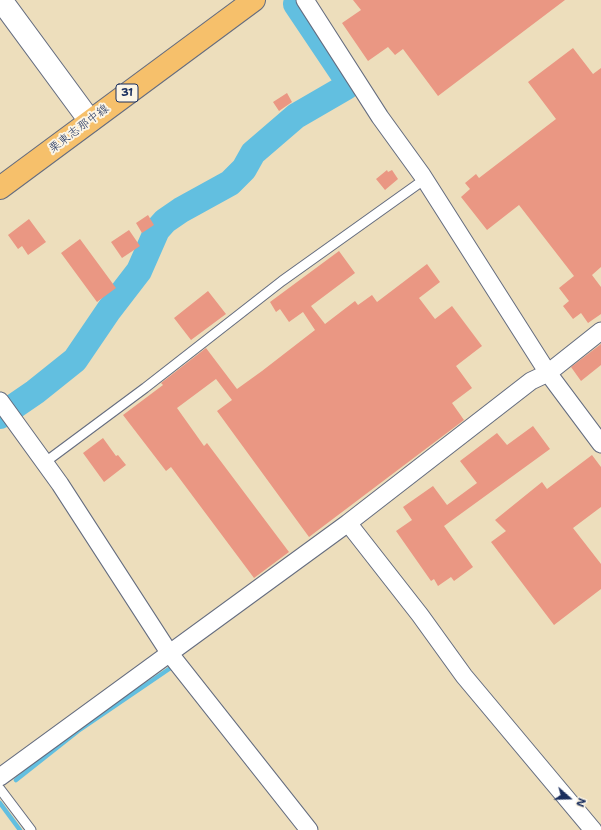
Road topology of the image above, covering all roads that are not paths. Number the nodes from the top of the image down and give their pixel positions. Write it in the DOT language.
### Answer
graph roads {
  1 [pos="1,0"];
  2 [pos="254,0"];
  3 [pos="305,0"];
  4 [pos="90,121"];
  5 [pos="425,179"];
  6 [pos="0,188"];
  7 [pos="601,331"];
  8 [pos="548,373"];
  9 [pos="0,401"];
  10 [pos="601,444"];
  11 [pos="44,463"];
  12 [pos="348,523"];
  13 [pos="170,654"];
  14 [pos="0,777"];
  15 [pos="0,789"];
  16 [pos="31,830"];
  17 [pos="309,830"];
  18 [pos="593,830"];
  1 -- 4 [label="street"];
  2 -- 4 [label="main road, 栗東志那中線 / 31"];
  3 -- 5 [label="street"];
  4 -- 6 [label="main road, 栗東志那中線 / 31"];
  5 -- 8 [label="street"];
  5 -- 11 [label="lane"];
  7 -- 8 [label="street"];
  8 -- 10 [label="street"];
  8 -- 12 [label="street"];
  9 -- 11 [label="street"];
  11 -- 13 [label="street"];
  12 -- 13 [label="street"];
  12 -- 18 [label="street"];
  13 -- 14 [label="street"];
  13 -- 17 [label="street"];
  15 -- 16 [label="lane"];
}
